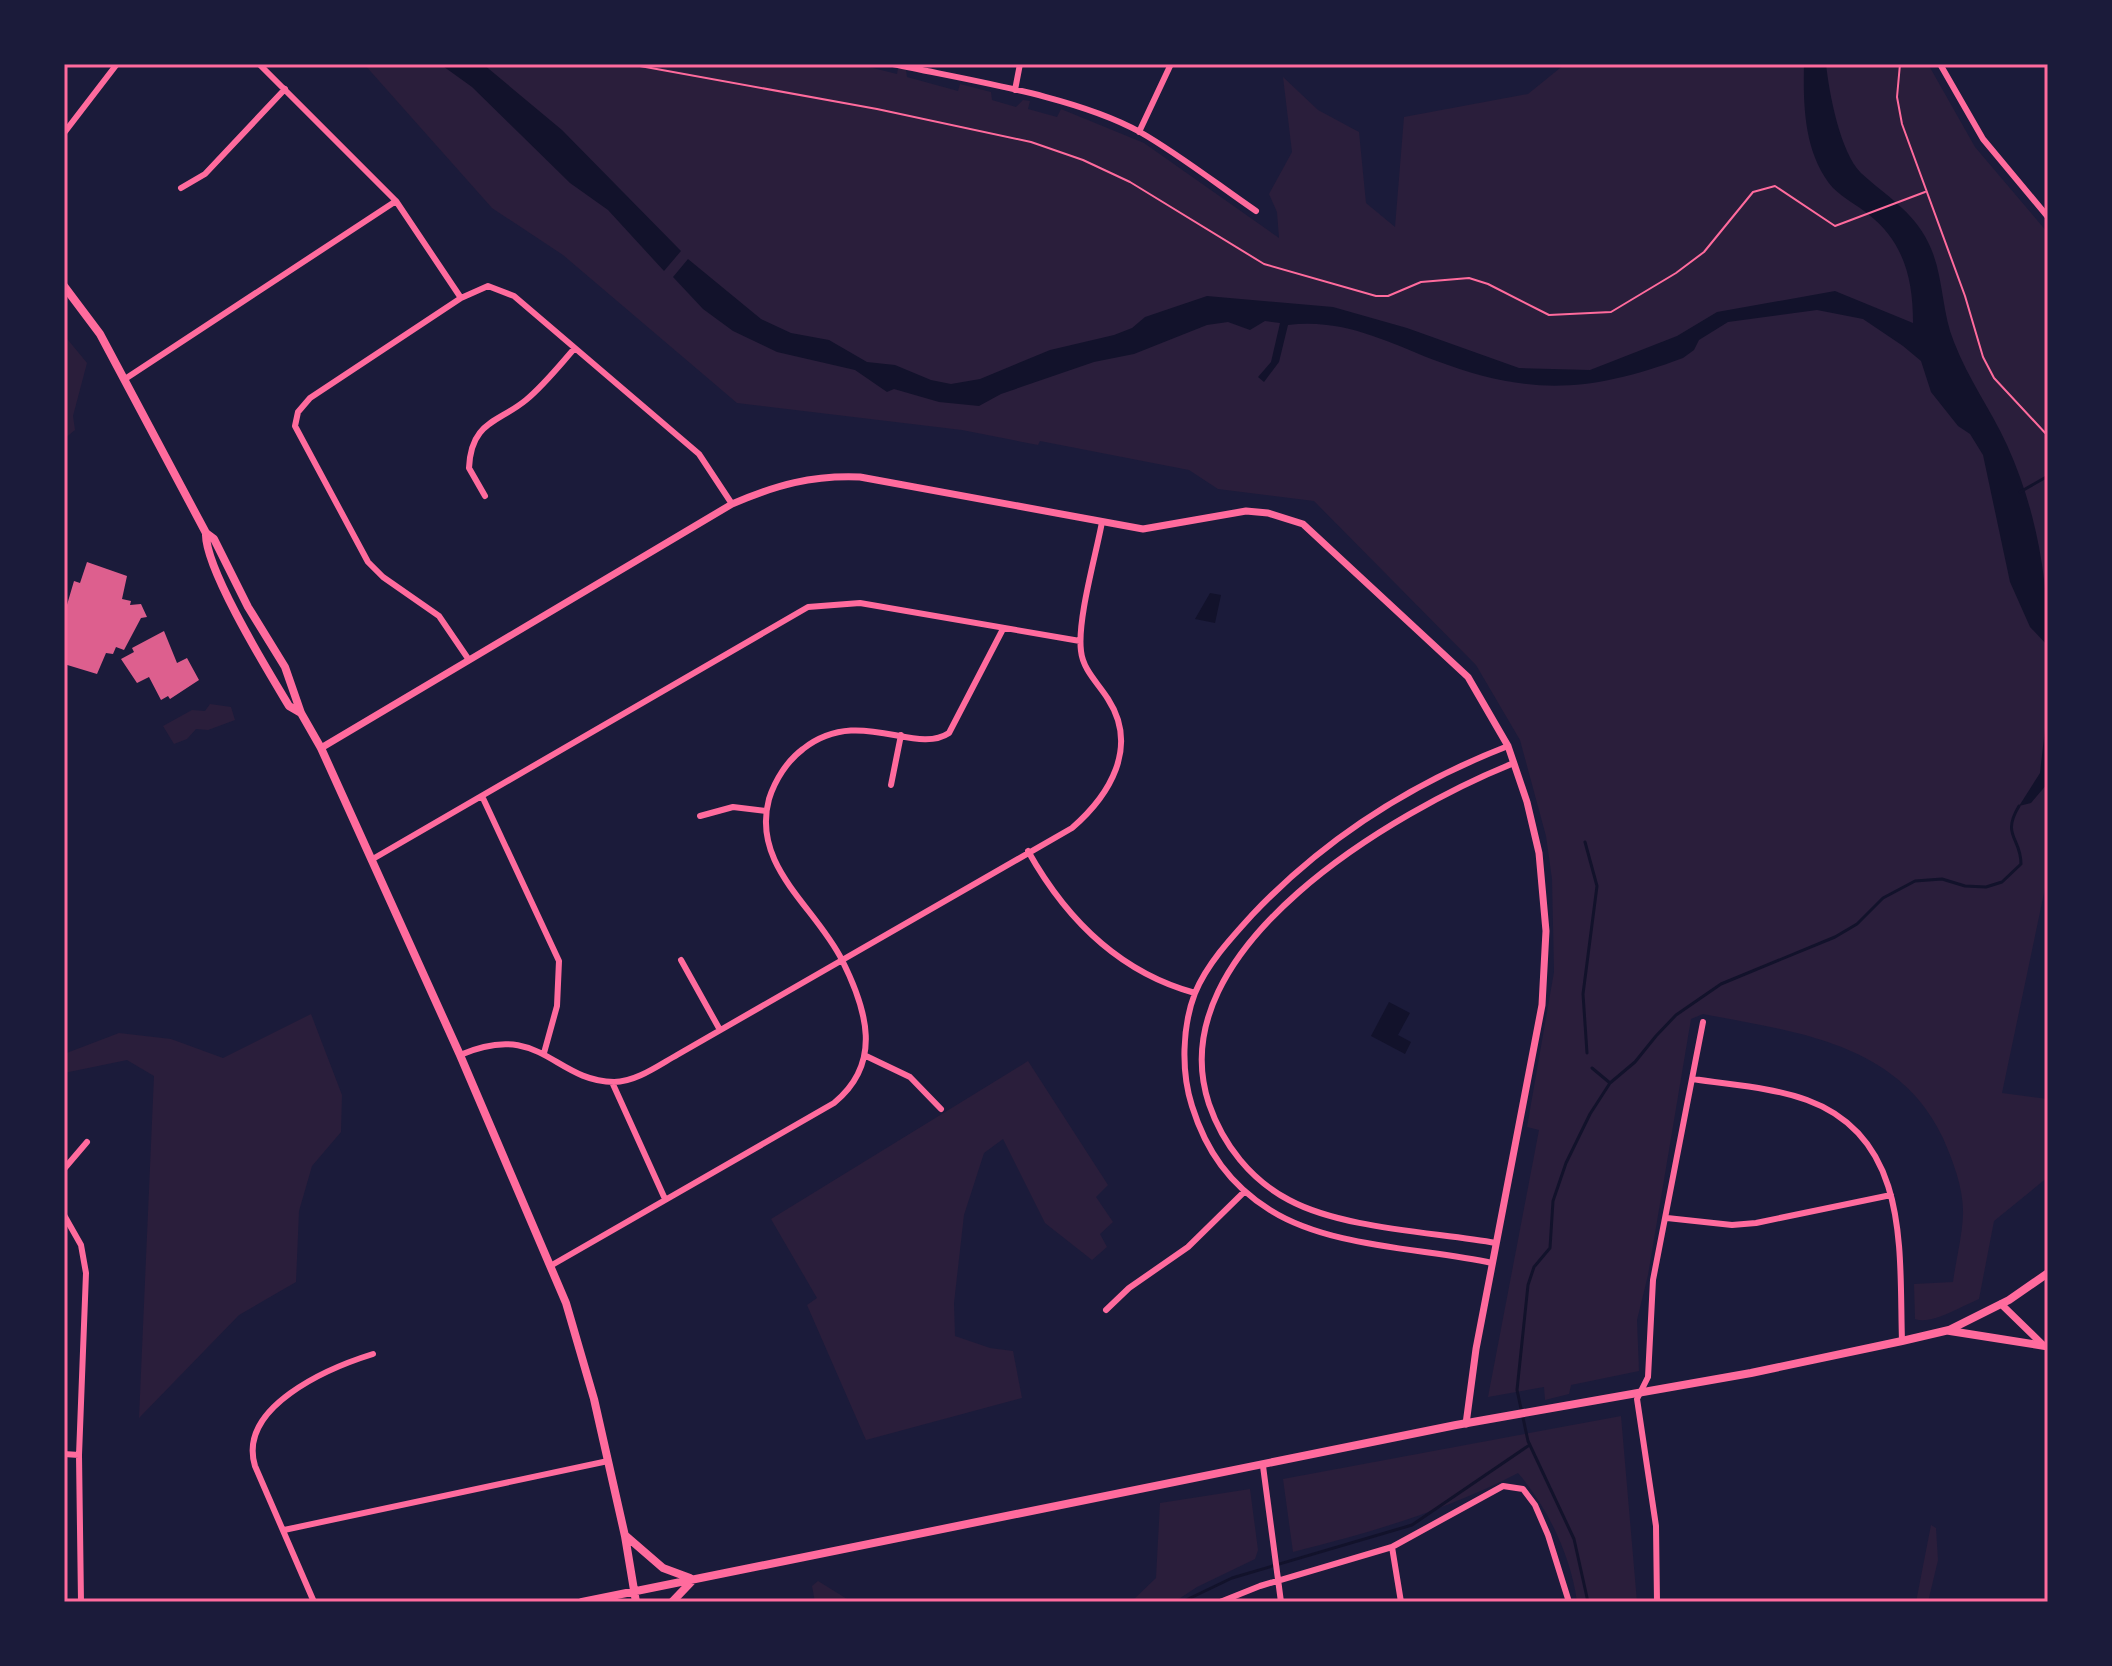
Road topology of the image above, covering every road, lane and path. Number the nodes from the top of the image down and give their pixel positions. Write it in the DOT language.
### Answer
graph roads {
  1 [pos="117,64"];
  2 [pos="259,64"];
  3 [pos="629,64"];
  4 [pos="893,64"];
  5 [pos="1020,64"];
  6 [pos="1171,64"];
  7 [pos="1900,64"];
  8 [pos="1940,64"];
  9 [pos="285,89"];
  10 [pos="1015,90"];
  11 [pos="1139,132"];
  12 [pos="64,133"];
  13 [pos="181,188"];
  14 [pos="1925,192"];
  15 [pos="396,201"];
  16 [pos="1256,211"];
  17 [pos="2048,217"];
  18 [pos="64,286"];
  19 [pos="461,298"];
  20 [pos="574,349"];
  21 [pos="125,379"];
  22 [pos="2048,436"];
  23 [pos="485,496"];
  24 [pos="732,504"];
  25 [pos="1102,522"];
  26 [pos="206,533"];
  27 [pos="1003,629"];
  28 [pos="1080,641"];
  29 [pos="469,660"];
  30 [pos="301,713"];
  31 [pos="901,735"];
  32 [pos="1508,746"];
  33 [pos="321,748"];
  34 [pos="1514,763"];
  35 [pos="891,785"];
  36 [pos="482,796"];
  37 [pos="766,811"];
  38 [pos="700,816"];
  39 [pos="1028,851"];
  40 [pos="371,860"];
  41 [pos="841,958"];
  42 [pos="681,960"];
  43 [pos="1195,993"];
  44 [pos="1703,1022"];
  45 [pos="720,1030"];
  46 [pos="544,1053"];
  47 [pos="460,1055"];
  48 [pos="866,1056"];
  49 [pos="1693,1079"];
  50 [pos="612,1082"];
  51 [pos="941,1109"];
  52 [pos="87,1142"];
  53 [pos="64,1169"];
  54 [pos="1244,1192"];
  55 [pos="1891,1195"];
  56 [pos="665,1199"];
  57 [pos="64,1215"];
  58 [pos="1667,1218"];
  59 [pos="1496,1243"];
  60 [pos="1492,1263"];
  61 [pos="552,1265"];
  62 [pos="2048,1273"];
  63 [pos="2001,1304"];
  64 [pos="1106,1310"];
  65 [pos="1949,1330"];
  66 [pos="1902,1341"];
  67 [pos="2046,1347"];
  68 [pos="373,1354"];
  69 [pos="1643,1393"];
  70 [pos="1466,1424"];
  71 [pos="64,1454"];
  72 [pos="79,1455"];
  73 [pos="608,1461"];
  74 [pos="1263,1466"];
  75 [pos="284,1530"];
  76 [pos="625,1536"];
  77 [pos="1392,1547"];
  78 [pos="695,1578"];
  79 [pos="1278,1581"];
  80 [pos="635,1597"];
  81 [pos="81,1602"];
  82 [pos="314,1602"];
  83 [pos="582,1602"];
  84 [pos="672,1602"];
  85 [pos="1220,1602"];
  86 [pos="1281,1602"];
  87 [pos="1401,1602"];
  88 [pos="1569,1602"];
  89 [pos="1657,1602"];
  1 -- 12 [label="street"];
  2 -- 9 [label="street"];
  3 -- 14 [label="path"];
  4 -- 10 [label="street"];
  5 -- 10 [label="street"];
  6 -- 11 [label="street"];
  7 -- 14 [label="path"];
  8 -- 17 [label="street"];
  9 -- 13 [label="street"];
  9 -- 15 [label="street"];
  10 -- 11 [label="street"];
  11 -- 16 [label="street"];
  14 -- 22 [label="path"];
  15 -- 19 [label="street"];
  15 -- 21 [label="street"];
  18 -- 21 [label="main road"];
  19 -- 20 [label="street"];
  19 -- 29 [label="street"];
  20 -- 23 [label="street"];
  20 -- 24 [label="street"];
  21 -- 26 [label="main road"];
  24 -- 25 [label="street"];
  24 -- 29 [label="street"];
  25 -- 28 [label="street"];
  25 -- 32 [label="street"];
  26 -- 30 [label="main road"];
  26 -- 30 [label="main road"];
  27 -- 28 [label="street"];
  27 -- 31 [label="street"];
  27 -- 36 [label="street"];
  28 -- 39 [label="street"];
  29 -- 33 [label="street"];
  30 -- 33 [label="main road"];
  31 -- 35 [label="street"];
  31 -- 37 [label="street"];
  32 -- 34 [label="street"];
  32 -- 43 [label="street"];
  33 -- 40 [label="main road"];
  34 -- 59 [label="street"];
  34 -- 59 [label="street"];
  36 -- 40 [label="street"];
  36 -- 46 [label="street"];
  37 -- 38 [label="street"];
  37 -- 41 [label="street"];
  39 -- 41 [label="street"];
  39 -- 43 [label="street"];
  40 -- 47 [label="main road"];
  41 -- 45 [label="street"];
  41 -- 48 [label="street"];
  42 -- 45 [label="street"];
  43 -- 54 [label="street"];
  44 -- 49 [label="street"];
  45 -- 50 [label="street"];
  46 -- 47 [label="street"];
  46 -- 50 [label="street"];
  47 -- 61 [label="main road"];
  48 -- 51 [label="street"];
  48 -- 56 [label="street"];
  49 -- 55 [label="street"];
  49 -- 58 [label="street"];
  50 -- 56 [label="street"];
  52 -- 53 [label="street"];
  54 -- 60 [label="street"];
  54 -- 64 [label="street"];
  55 -- 58 [label="street"];
  55 -- 66 [label="street"];
  56 -- 61 [label="street"];
  57 -- 72 [label="street"];
  58 -- 69 [label="street"];
  59 -- 60 [label="street"];
  60 -- 70 [label="street"];
  61 -- 73 [label="main road"];
  62 -- 63 [label="main road"];
  63 -- 65 [label="main road"];
  63 -- 67 [label="street"];
  65 -- 66 [label="main road"];
  65 -- 67 [label="main road"];
  66 -- 69 [label="main road"];
  68 -- 75 [label="street"];
  69 -- 70 [label="main road"];
  69 -- 89 [label="street"];
  70 -- 74 [label="main road"];
  71 -- 72 [label="street"];
  72 -- 81 [label="street"];
  73 -- 75 [label="street"];
  73 -- 76 [label="main road"];
  74 -- 78 [label="main road"];
  74 -- 79 [label="street"];
  75 -- 82 [label="street"];
  76 -- 78 [label="main road"];
  76 -- 80 [label="main road"];
  77 -- 79 [label="street"];
  77 -- 87 [label="street"];
  77 -- 88 [label="street"];
  78 -- 80 [label="main road"];
  78 -- 84 [label="main road"];
  79 -- 85 [label="street"];
  79 -- 86 [label="street"];
  80 -- 83 [label="main road"];
}
